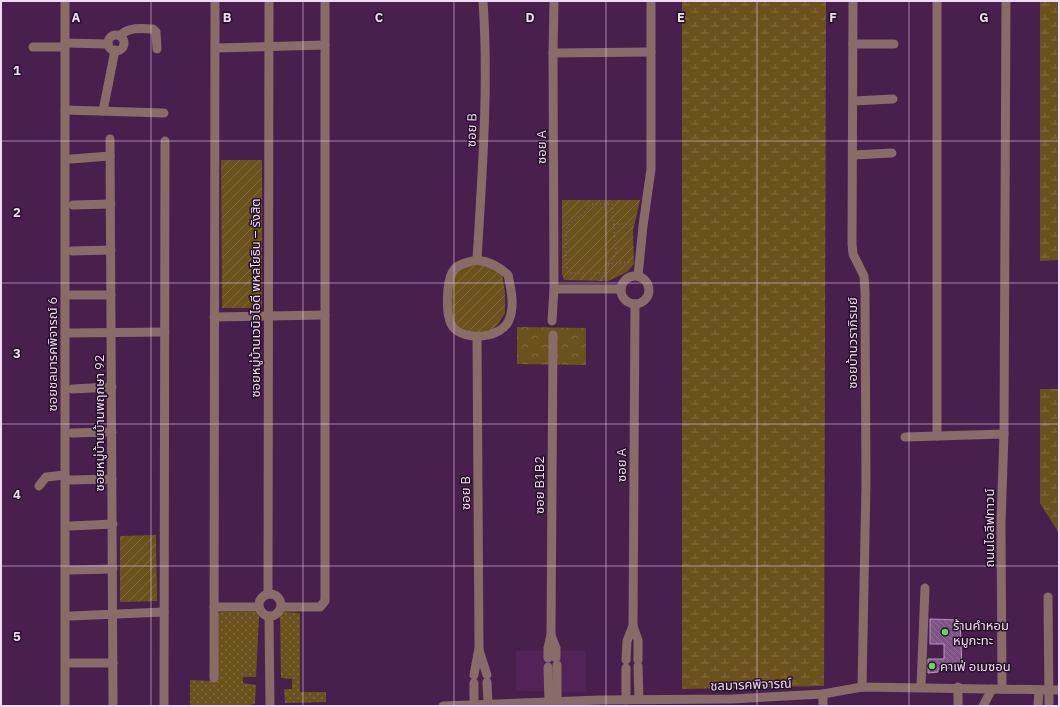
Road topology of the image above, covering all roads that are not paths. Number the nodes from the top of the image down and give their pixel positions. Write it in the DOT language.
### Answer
graph roads {
  1 [pos="65,1"];
  2 [pos="215,1"];
  3 [pos="269,1"];
  4 [pos="325,1"];
  5 [pos="483,1"];
  6 [pos="554,1"];
  7 [pos="651,1"];
  8 [pos="853,1"];
  9 [pos="937,1"];
  10 [pos="1006,1"];
  11 [pos="120,36"];
  12 [pos="108,44"];
  13 [pos="853,44"];
  14 [pos="894,44"];
  15 [pos="65,45"];
  16 [pos="325,45"];
  17 [pos="269,46"];
  18 [pos="33,47"];
  19 [pos="215,48"];
  20 [pos="157,49"];
  21 [pos="115,50"];
  22 [pos="651,52"];
  23 [pos="553,53"];
  24 [pos="893,99"];
  25 [pos="853,101"];
  26 [pos="65,110"];
  27 [pos="103,111"];
  28 [pos="164,112"];
  29 [pos="110,139"];
  30 [pos="165,141"];
  31 [pos="892,153"];
  32 [pos="853,155"];
  33 [pos="110,156"];
  34 [pos="71,159"];
  35 [pos="110,204"];
  36 [pos="73,205"];
  37 [pos="111,250"];
  38 [pos="72,251"];
  39 [pos="477,260"];
  40 [pos="638,276"];
  41 [pos="554,289"];
  42 [pos="622,289"];
  43 [pos="71,295"];
  44 [pos="111,295"];
  45 [pos="635,304"];
  46 [pos="325,315"];
  47 [pos="268,316"];
  48 [pos="214,317"];
  49 [pos="552,321"];
  50 [pos="111,332"];
  51 [pos="164,332"];
  52 [pos="69,333"];
  53 [pos="553,336"];
  54 [pos="477,337"];
  55 [pos="112,387"];
  56 [pos="72,389"];
  57 [pos="112,432"];
  58 [pos="72,433"];
  59 [pos="1004,434"];
  60 [pos="937,436"];
  61 [pos="905,437"];
  62 [pos="68,478"];
  63 [pos="112,479"];
  64 [pos="39,486"];
  65 [pos="113,524"];
  66 [pos="71,526"];
  67 [pos="71,570"];
  68 [pos="113,570"];
  69 [pos="925,588"];
  70 [pos="268,594"];
  71 [pos="1048,597"];
  72 [pos="214,607"];
  73 [pos="259,607"];
  74 [pos="281,607"];
  75 [pos="164,612"];
  76 [pos="113,614"];
  77 [pos="71,616"];
  78 [pos="269,617"];
  79 [pos="633,626"];
  80 [pos="479,648"];
  81 [pos="72,663"];
  82 [pos="113,663"];
  83 [pos="214,678"];
  84 [pos="862,687"];
  85 [pos="921,687"];
  86 [pos="958,687"];
  87 [pos="992,688"];
  88 [pos="1002,689"];
  89 [pos="1039,690"];
  90 [pos="1054,690"];
  91 [pos="822,694"];
  92 [pos="639,699"];
  93 [pos="553,702"];
  94 [pos="621,702"];
  95 [pos="732,702"];
  96 [pos="599,703"];
  97 [pos="653,703"];
  98 [pos="488,704"];
  99 [pos="474,705"];
  100 [pos="65,706"];
  101 [pos="113,706"];
  102 [pos="164,706"];
  103 [pos="270,706"];
  104 [pos="445,706"];
  105 [pos="823,706"];
  106 [pos="958,706"];
  107 [pos="983,706"];
  108 [pos="1038,706"];
  109 [pos="1049,706"];
  1 -- 15 [label="street, ซอยชลมารคพิจารณ์ 6"];
  2 -- 19 [label="street"];
  3 -- 17 [label="street, ซอยหมู่บ้านเวนิวไอดี พหลโยธิน – รังสิต"];
  4 -- 16 [label="street"];
  5 -- 39 [label="street, ซอย B"];
  6 -- 23 [label="street, ซอย A"];
  7 -- 22 [label="street"];
  8 -- 13 [label="street, ซอยบ้านวราภิรมย์"];
  9 -- 60 [label="street"];
  10 -- 59 [label="street, ถนนไอลีฟทาวน์"];
  11 -- 12 [label="street"];
  11 -- 20 [label="street"];
  11 -- 21 [label="street"];
  12 -- 15 [label="street"];
  12 -- 21 [label="street"];
  13 -- 14 [label="street"];
  13 -- 25 [label="street, ซอยบ้านวราภิรมย์"];
  15 -- 18 [label="street"];
  15 -- 26 [label="street, ซอยชลมารคพิจารณ์ 6"];
  16 -- 17 [label="street"];
  16 -- 46 [label="street"];
  17 -- 19 [label="street"];
  17 -- 47 [label="street, ซอยหมู่บ้านเวนิวไอดี พหลโยธิน – รังสิต"];
  19 -- 48 [label="street"];
  21 -- 27 [label="street"];
  22 -- 23 [label="street"];
  22 -- 40 [label="street"];
  23 -- 41 [label="street, ซอย A"];
  24 -- 25 [label="street"];
  25 -- 32 [label="street, ซอยบ้านวราภิรมย์"];
  26 -- 27 [label="street"];
  26 -- 62 [label="street, ซอยชลมารคพิจารณ์ 6"];
  27 -- 28 [label="street"];
  29 -- 33 [label="street, ซอยหมู่บ้านบ้านพฤกษา 92"];
  30 -- 51 [label="street"];
  31 -- 32 [label="street"];
  32 -- 84 [label="street, ซอยบ้านวราภิรมย์"];
  33 -- 34 [label="street"];
  33 -- 35 [label="street, ซอยหมู่บ้านบ้านพฤกษา 92"];
  35 -- 36 [label="street"];
  35 -- 37 [label="street, ซอยหมู่บ้านบ้านพฤกษา 92"];
  37 -- 38 [label="street"];
  37 -- 44 [label="street, ซอยหมู่บ้านบ้านพฤกษา 92"];
  39 -- 54 [label="street"];
  39 -- 54 [label="street"];
  40 -- 42 [label="street"];
  40 -- 45 [label="street"];
  41 -- 42 [label="street"];
  41 -- 49 [label="street, ซอย A"];
  42 -- 45 [label="street"];
  43 -- 44 [label="street"];
  44 -- 50 [label="street, ซอยหมู่บ้านบ้านพฤกษา 92"];
  45 -- 79 [label="street, ซอย A"];
  46 -- 47 [label="street"];
  46 -- 74 [label="street"];
  47 -- 48 [label="street"];
  47 -- 70 [label="street, ซอยหมู่บ้านเวนิวไอดี พหลโยธิน – รังสิต"];
  48 -- 72 [label="street"];
  50 -- 51 [label="street"];
  50 -- 52 [label="street"];
  50 -- 55 [label="street, ซอยหมู่บ้านบ้านพฤกษา 92"];
  51 -- 75 [label="street"];
  53 -- 93 [label="street, ซอย B1B2"];
  54 -- 80 [label="street, ซอย B"];
  55 -- 56 [label="street"];
  55 -- 57 [label="street, ซอยหมู่บ้านบ้านพฤกษา 92"];
  57 -- 58 [label="street"];
  57 -- 63 [label="street, ซอยหมู่บ้านบ้านพฤกษา 92"];
  59 -- 60 [label="street"];
  59 -- 88 [label="street, ถนนไอลีฟทาวน์"];
  60 -- 61 [label="street"];
  62 -- 63 [label="street"];
  62 -- 64 [label="street"];
  62 -- 100 [label="street, ซอยชลมารคพิจารณ์ 6"];
  63 -- 65 [label="street, ซอยหมู่บ้านบ้านพฤกษา 92"];
  65 -- 66 [label="street"];
  65 -- 68 [label="street, ซอยหมู่บ้านบ้านพฤกษา 92"];
  67 -- 68 [label="street"];
  68 -- 76 [label="street, ซอยหมู่บ้านบ้านพฤกษา 92"];
  69 -- 85 [label="street"];
  70 -- 73 [label="street"];
  70 -- 74 [label="street"];
  71 -- 90 [label="street"];
  72 -- 73 [label="street"];
  72 -- 83 [label="street"];
  73 -- 78 [label="street"];
  74 -- 78 [label="street"];
  75 -- 76 [label="street"];
  75 -- 102 [label="street"];
  76 -- 77 [label="street"];
  76 -- 82 [label="street, ซอยหมู่บ้านบ้านพฤกษา 92"];
  78 -- 103 [label="street"];
  79 -- 92 [label="street, ซอย A"];
  79 -- 94 [label="street, ซอย A"];
  80 -- 98 [label="street, ซอย B"];
  80 -- 99 [label="street, ซอย B"];
  81 -- 82 [label="street"];
  82 -- 101 [label="street, ซอยหมู่บ้านบ้านพฤกษา 92"];
  84 -- 85 [label="street, ชลมารคพิจารณ์"];
  84 -- 91 [label="street, ชลมารคพิจารณ์"];
  85 -- 86 [label="street, ชลมารคพิจารณ์"];
  86 -- 87 [label="street, ชลมารคพิจารณ์"];
  86 -- 106 [label="street"];
  87 -- 88 [label="street, ชลมารคพิจารณ์"];
  87 -- 107 [label="street"];
  88 -- 89 [label="street, ชลมารคพิจารณ์"];
  89 -- 90 [label="street, ชลมารคพิจารณ์"];
  89 -- 108 [label="street"];
  90 -- 109 [label="street"];
  91 -- 95 [label="street, ชลมารคพิจารณ์"];
  91 -- 105 [label="street"];
  92 -- 94 [label="street, ชลมารคพิจารณ์"];
  92 -- 97 [label="street, ชลมารคพิจารณ์"];
  93 -- 96 [label="street, ชลมารคพิจารณ์"];
  93 -- 98 [label="street, ชลมารคพิจารณ์"];
  94 -- 96 [label="street, ชลมารคพิจารณ์"];
  95 -- 97 [label="street, ชลมารคพิจารณ์"];
  98 -- 99 [label="street, ชลมารคพิจารณ์"];
  99 -- 104 [label="street, ชลมารคพิจารณ์"];
}
